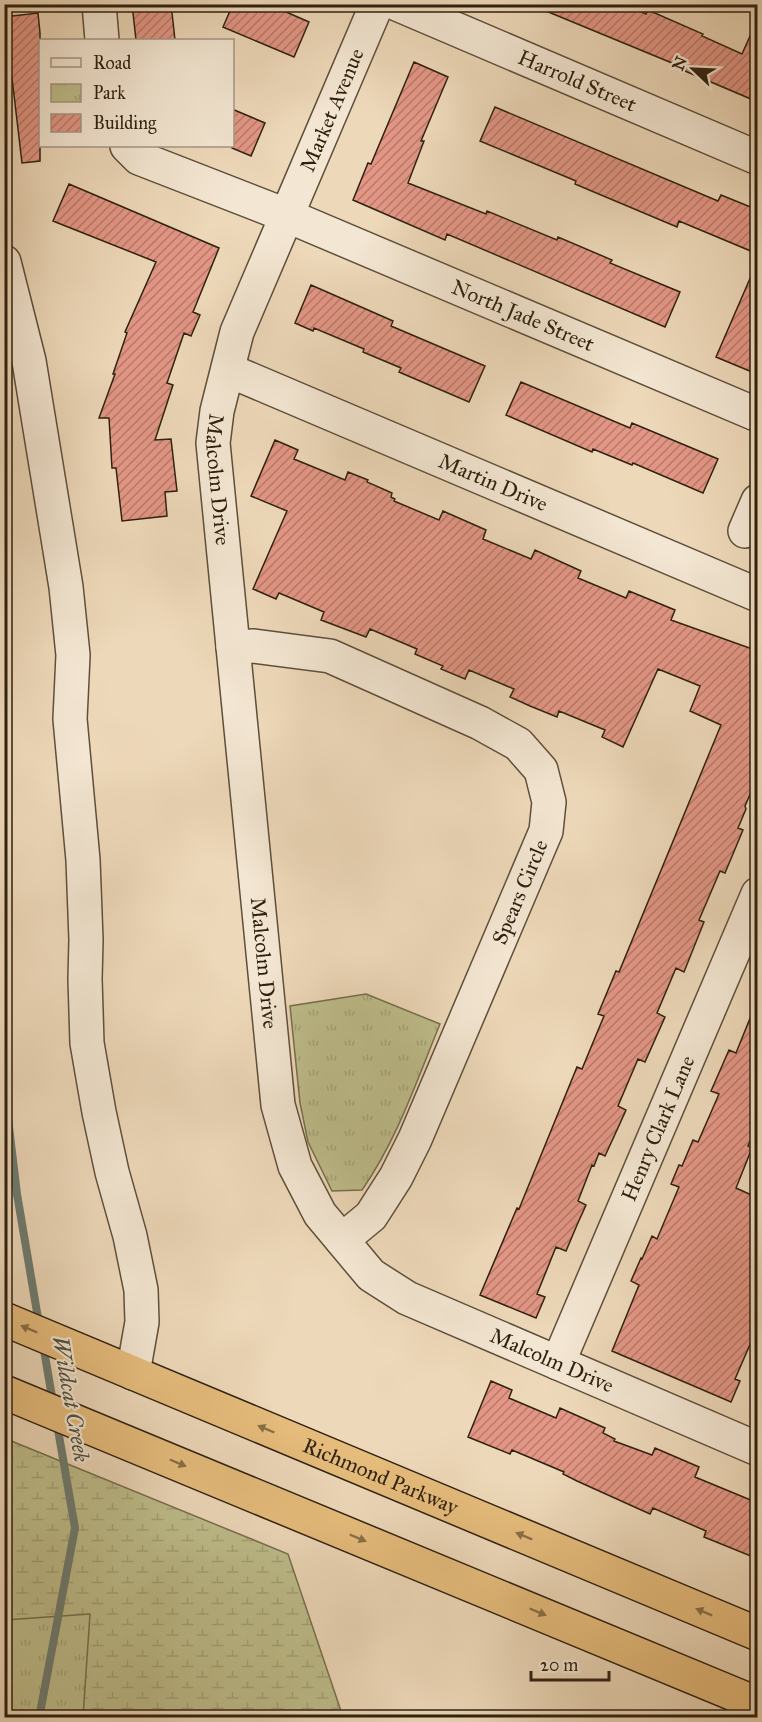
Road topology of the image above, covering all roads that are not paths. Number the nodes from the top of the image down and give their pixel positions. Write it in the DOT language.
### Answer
graph roads {
  1 [pos="99,4"];
  2 [pos="377,4"];
  3 [pos="397,4"];
  4 [pos="102,39"];
  5 [pos="128,147"];
  6 [pos="758,158"];
  7 [pos="288,216"];
  8 [pos="4,262"];
  9 [pos="228,369"];
  10 [pos="758,416"];
  11 [pos="758,501"];
  12 [pos="744,531"];
  13 [pos="758,595"];
  14 [pos="233,647"];
  15 [pos="758,894"];
  16 [pos="342,1240"];
  17 [pos="4,1319"];
  18 [pos="558,1363"];
  19 [pos="128,1370"];
  20 [pos="4,1392"];
  21 [pos="757,1448"];
  22 [pos="758,1634"];
  23 [pos="758,1704"];
  1 -- 4 [label="street"];
  2 -- 7 [label="street, Market Avenue"];
  3 -- 6 [label="street, Harrold Street"];
  5 -- 7 [label="street, North Jade Street"];
  7 -- 9 [label="street, Malcolm Drive"];
  7 -- 10 [label="street, North Jade Street"];
  8 -- 19 [label="street"];
  9 -- 13 [label="street, Martin Drive"];
  9 -- 14 [label="street, Malcolm Drive"];
  11 -- 12 [label="street"];
  14 -- 16 [label="street, Malcolm Drive"];
  14 -- 16 [label="street, Spears Circle"];
  15 -- 18 [label="street, Henry Clark Lane"];
  16 -- 18 [label="street, Malcolm Drive"];
  19 -- 17 [label="highway, Richmond Parkway, one-way"];
  18 -- 21 [label="street, Malcolm Drive"];
  22 -- 19 [label="highway, Richmond Parkway, one-way"];
  20 -- 23 [label="highway, one-way"];
}
